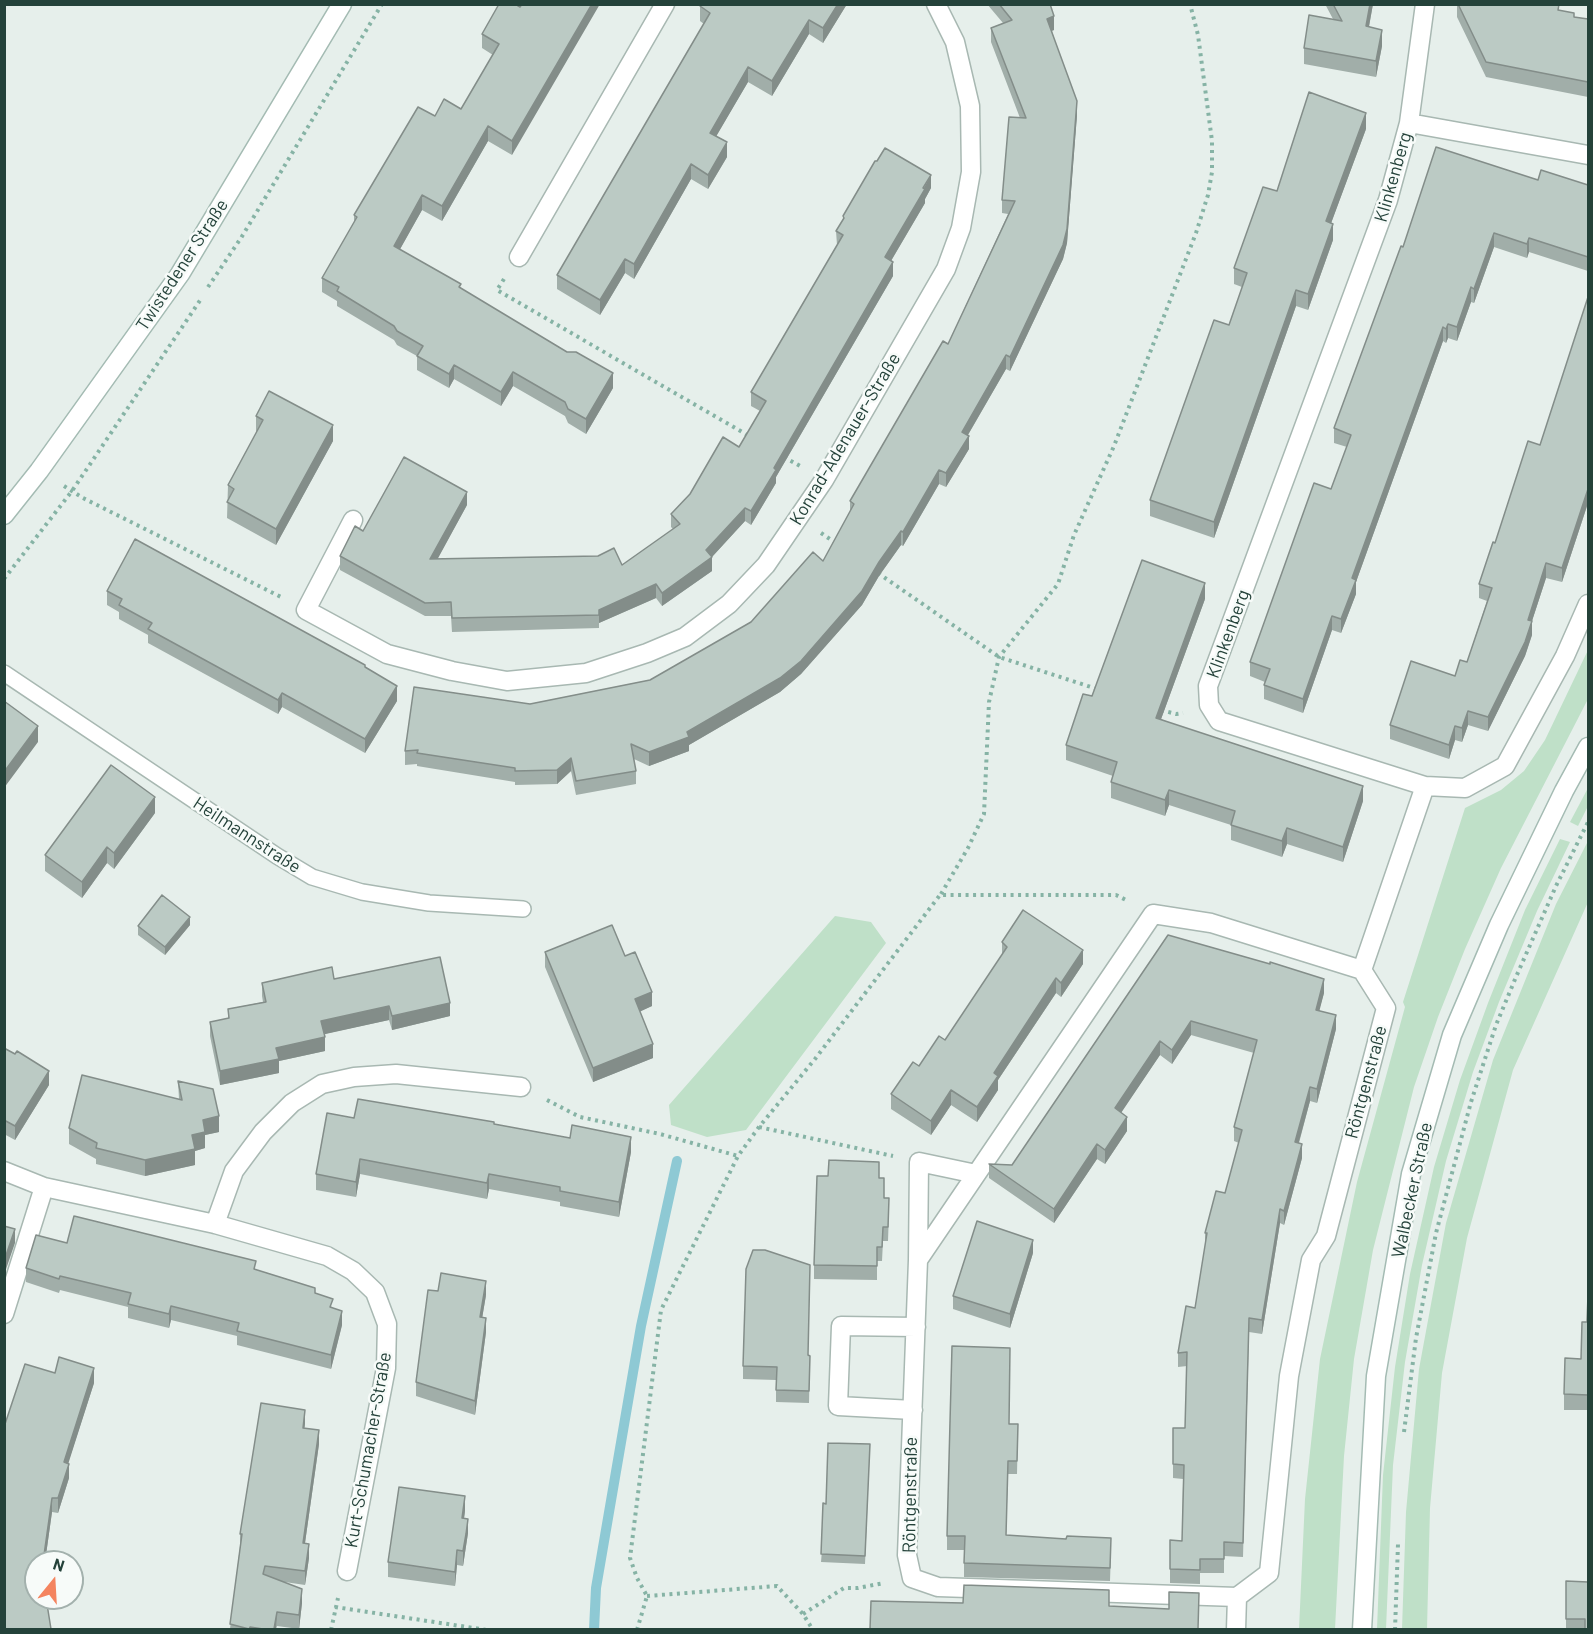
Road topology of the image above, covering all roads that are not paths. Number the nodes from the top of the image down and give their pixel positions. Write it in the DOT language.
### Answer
graph roads {
  1 [pos="342,4"];
  2 [pos="665,4"];
  3 [pos="936,4"];
  4 [pos="1425,4"];
  5 [pos="1409,123"];
  6 [pos="1588,155"];
  7 [pos="519,257"];
  8 [pos="4,514"];
  9 [pos="353,520"];
  10 [pos="1588,604"];
  11 [pos="4,673"];
  12 [pos="1588,747"];
  13 [pos="1425,786"];
  14 [pos="523,909"];
  15 [pos="1362,970"];
  16 [pos="521,1087"];
  17 [pos="4,1171"];
  18 [pos="976,1174"];
  19 [pos="44,1187"];
  20 [pos="215,1224"];
  21 [pos="918,1260"];
  22 [pos="4,1314"];
  23 [pos="916,1328"];
  24 [pos="913,1410"];
  25 [pos="347,1571"];
  26 [pos="1237,1598"];
  27 [pos="1236,1629"];
  28 [pos="1362,1629"];
  1 -- 8 [label="street, Twistedener Straße"];
  2 -- 7 [label="street"];
  3 -- 9 [label="street, Konrad-Adenauer-Straße"];
  4 -- 5 [label="street, Klinkenberg"];
  5 -- 6 [label="street, Klinkenberg"];
  5 -- 13 [label="street, Klinkenberg"];
  10 -- 13 [label="street"];
  11 -- 14 [label="lane, Heilmannstraße"];
  12 -- 28 [label="street, Walbecker Straße"];
  13 -- 15 [label="street"];
  15 -- 18 [label="street"];
  15 -- 26 [label="street, Röntgenstraße"];
  16 -- 20 [label="street"];
  17 -- 19 [label="street, Kurt-Schumacher-Straße"];
  18 -- 21 [label="street"];
  18 -- 21 [label="street, Röntgenstraße"];
  19 -- 20 [label="street, Kurt-Schumacher-Straße"];
  19 -- 22 [label="street"];
  20 -- 25 [label="street, Kurt-Schumacher-Straße"];
  21 -- 23 [label="street, Röntgenstraße"];
  23 -- 24 [label="street, Röntgenstraße"];
  23 -- 24 [label="street"];
  24 -- 26 [label="street, Röntgenstraße"];
  26 -- 27 [label="street"];
}
